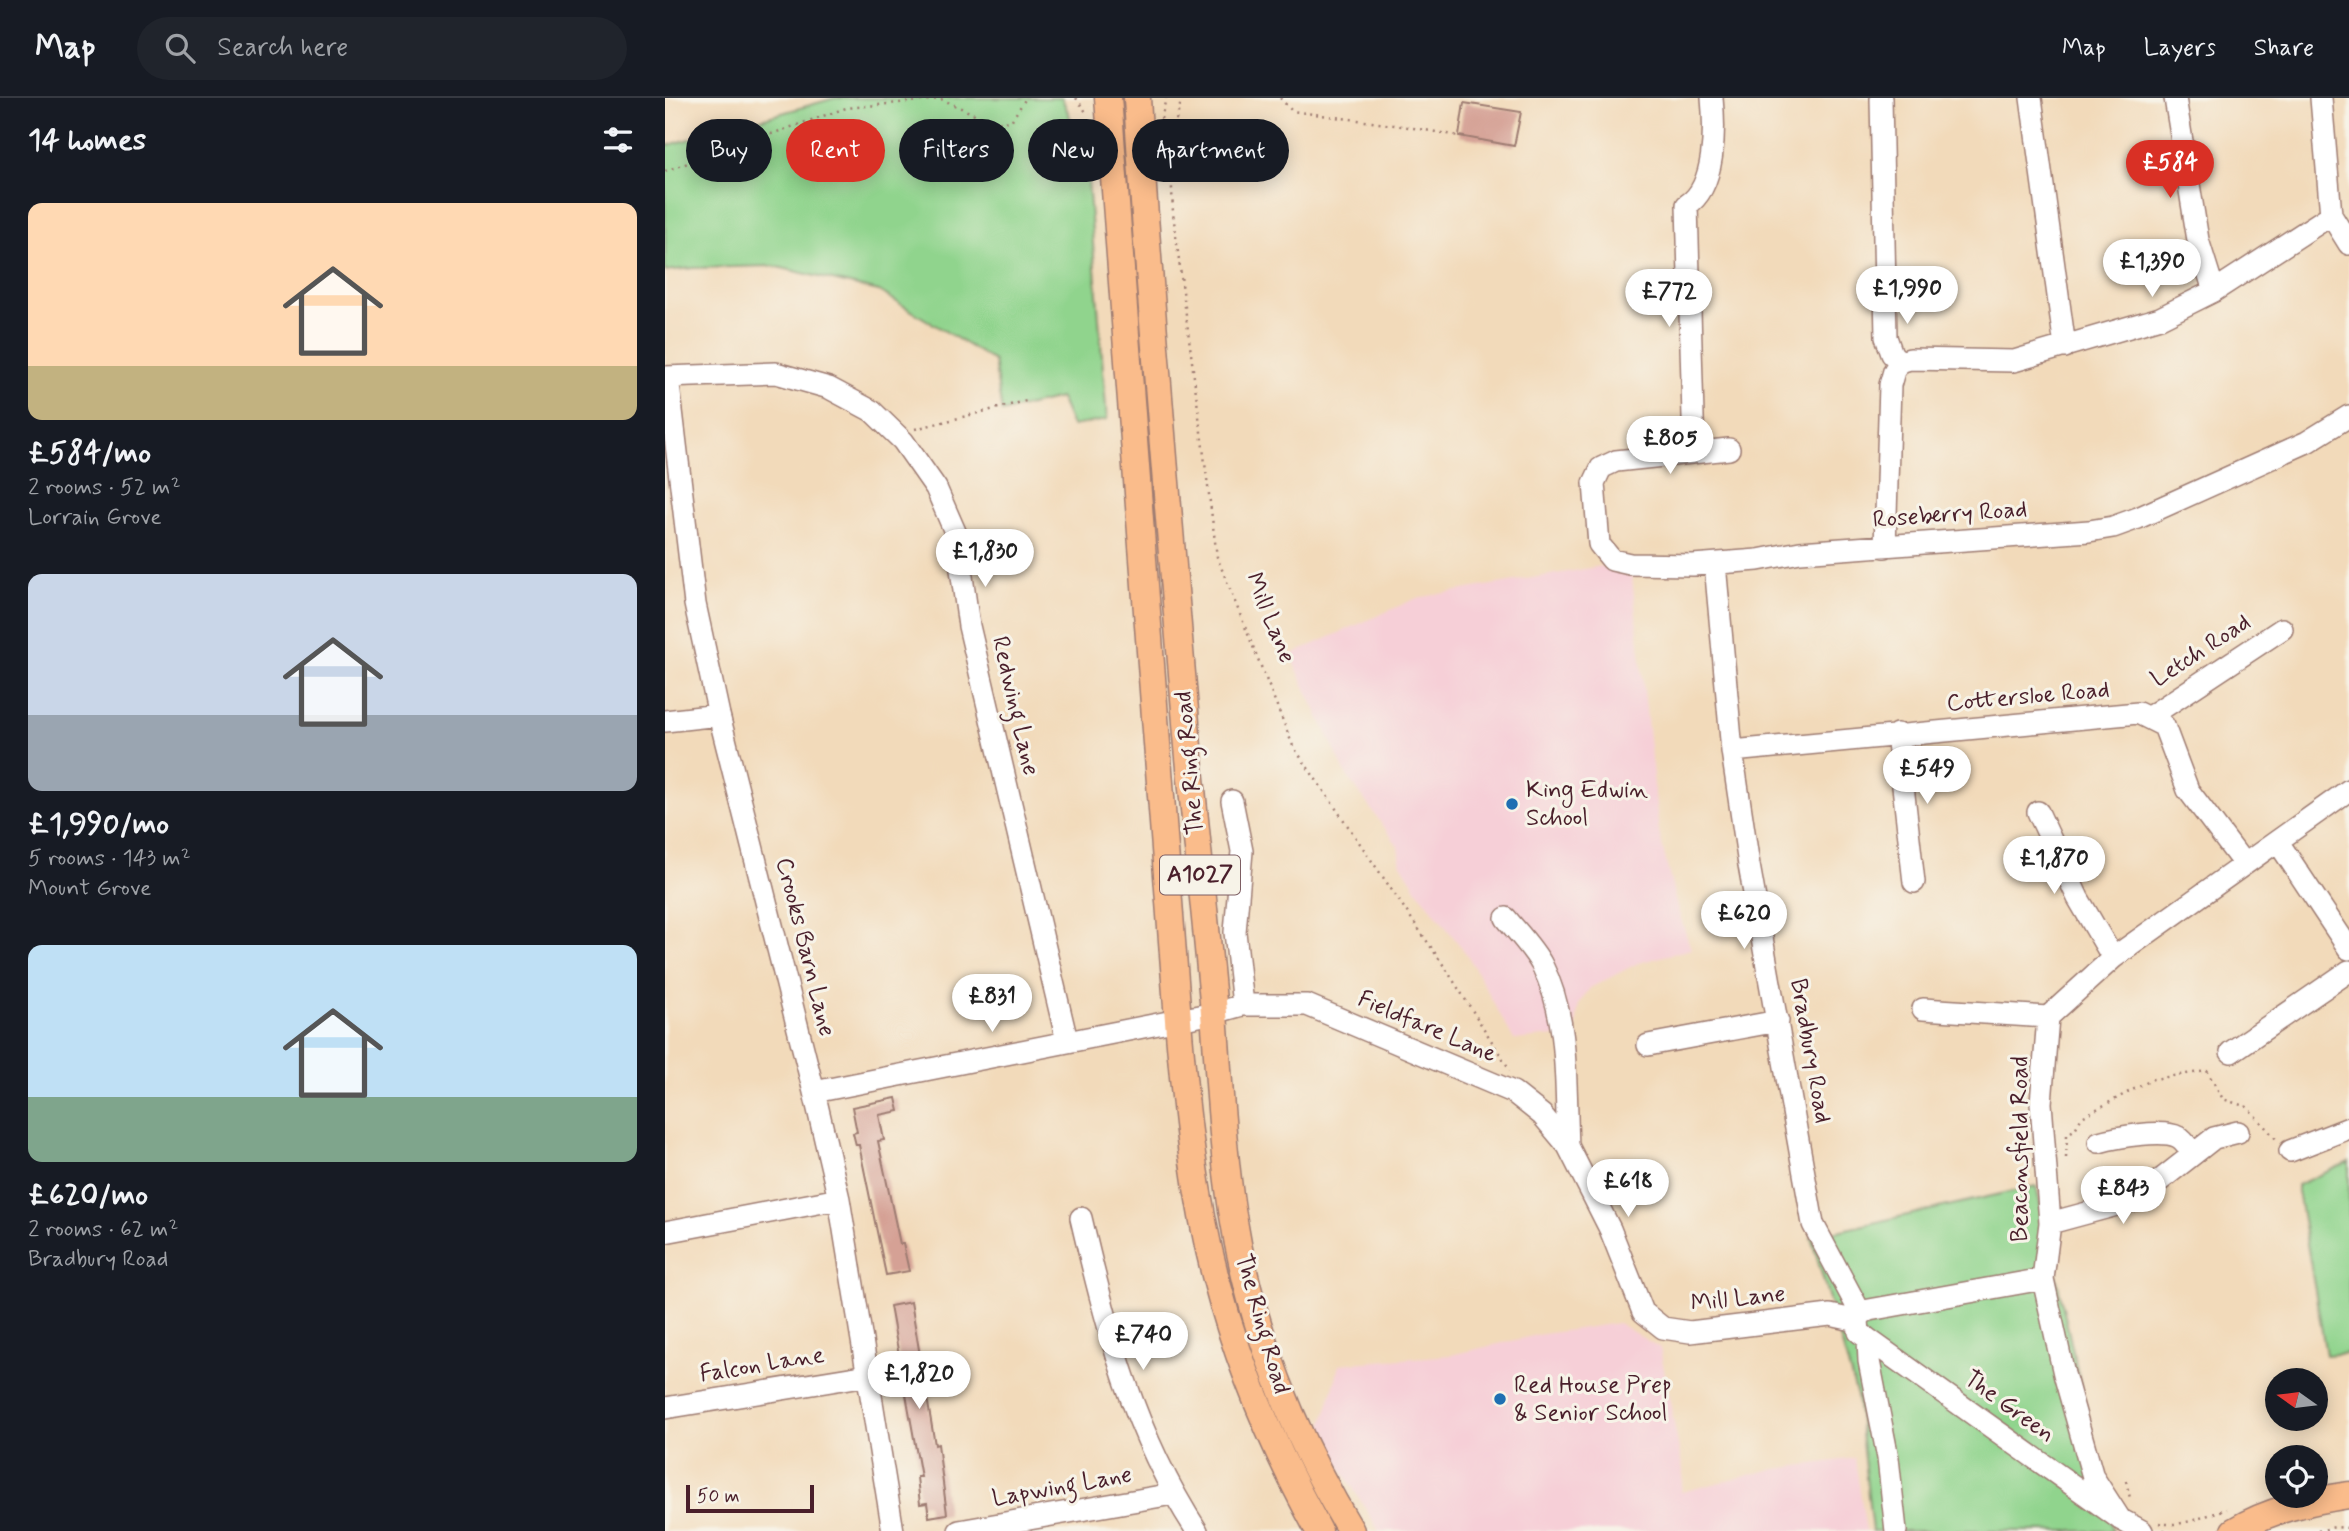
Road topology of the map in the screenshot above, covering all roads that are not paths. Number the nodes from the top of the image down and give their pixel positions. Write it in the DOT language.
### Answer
graph roads {
  1 [pos="1108,98"];
  2 [pos="1137,98"];
  3 [pos="1712,98"];
  4 [pos="1881,98"];
  5 [pos="2031,98"];
  6 [pos="2175,98"];
  7 [pos="2322,98"];
  8 [pos="2331,215"];
  9 [pos="2349,244"];
  10 [pos="2214,291"];
  11 [pos="2065,347"];
  12 [pos="1900,362"];
  13 [pos="667,377"];
  14 [pos="2349,416"];
  15 [pos="1729,449"];
  16 [pos="1693,452"];
  17 [pos="1885,547"];
  18 [pos="1715,564"];
  19 [pos="2282,629"];
  20 [pos="719,715"];
  21 [pos="2149,717"];
  22 [pos="665,721"];
  23 [pos="1897,734"];
  24 [pos="1733,751"];
  25 [pos="2349,790"];
  26 [pos="1232,801"];
  27 [pos="2038,812"];
  28 [pos="2278,842"];
  29 [pos="2244,864"];
  30 [pos="1915,882"];
  31 [pos="1506,918"];
  32 [pos="2349,949"];
  33 [pos="2113,958"];
  34 [pos="2349,971"];
  35 [pos="1243,1005"];
  36 [pos="1923,1009"];
  37 [pos="1214,1013"];
  38 [pos="2048,1017"];
  39 [pos="1178,1020"];
  40 [pos="1778,1021"];
  41 [pos="1067,1041"];
  42 [pos="1648,1045"];
  43 [pos="2231,1052"];
  44 [pos="814,1092"];
  45 [pos="2349,1128"];
  46 [pos="2238,1132"];
  47 [pos="2099,1142"];
  48 [pos="1568,1146"];
  49 [pos="2290,1151"];
  50 [pos="2193,1154"];
  51 [pos="839,1199"];
  52 [pos="1081,1218"];
  53 [pos="2050,1223"];
  54 [pos="665,1231"];
  55 [pos="2043,1279"];
  56 [pos="1862,1325"];
  57 [pos="868,1375"];
  58 [pos="665,1408"];
  59 [pos="1173,1494"];
  60 [pos="2349,1495"];
  61 [pos="2120,1519"];
  62 [pos="2234,1519"];
  63 [pos="2150,1527"];
  64 [pos="893,1531"];
  65 [pos="959,1531"];
  66 [pos="1197,1531"];
  67 [pos="1319,1531"];
  68 [pos="1351,1531"];
  69 [pos="1896,1531"];
  1 -- 39 [label="main road, The Ring Road / A1027"];
  2 -- 37 [label="main road, The Ring Road / A1027"];
  3 -- 16 [label="street"];
  4 -- 12 [label="street"];
  5 -- 11 [label="street"];
  6 -- 10 [label="street"];
  7 -- 8 [label="street"];
  8 -- 9 [label="street"];
  8 -- 10 [label="street"];
  10 -- 11 [label="street"];
  11 -- 12 [label="street"];
  12 -- 17 [label="street"];
  13 -- 20 [label="street, Crooks Barn Lane"];
  13 -- 41 [label="street, Redwing Lane"];
  14 -- 17 [label="street, Roseberry Road"];
  15 -- 16 [label="street"];
  16 -- 18 [label="street, Roseberry Road"];
  17 -- 18 [label="street, Roseberry Road"];
  18 -- 24 [label="street, Bradbury Road"];
  19 -- 21 [label="street, Letch Road"];
  20 -- 22 [label="street"];
  20 -- 44 [label="street, Crooks Barn Lane"];
  21 -- 23 [label="street, Cottersloe Road"];
  21 -- 29 [label="street"];
  23 -- 24 [label="street, Cottersloe Road"];
  23 -- 30 [label="street"];
  24 -- 40 [label="street, Bradbury Road"];
  25 -- 28 [label="street"];
  26 -- 35 [label="street"];
  27 -- 33 [label="street"];
  28 -- 29 [label="street"];
  28 -- 32 [label="street"];
  29 -- 33 [label="street"];
  31 -- 48 [label="street"];
  33 -- 38 [label="street"];
  34 -- 43 [label="street"];
  35 -- 37 [label="street, Fieldfare Lane"];
  35 -- 48 [label="street, Fieldfare Lane"];
  36 -- 38 [label="street"];
  37 -- 39 [label="street"];
  37 -- 68 [label="main road, The Ring Road / A1027"];
  38 -- 53 [label="street, Beaconsfield Road"];
  39 -- 41 [label="street"];
  39 -- 67 [label="main road, The Ring Road / A1027"];
  40 -- 42 [label="street"];
  40 -- 56 [label="street, Bradbury Road"];
  41 -- 44 [label="street"];
  44 -- 51 [label="street, Crooks Barn Lane"];
  45 -- 49 [label="street"];
  46 -- 50 [label="street"];
  47 -- 50 [label="street"];
  48 -- 56 [label="street, Mill Lane"];
  50 -- 53 [label="street"];
  51 -- 54 [label="street"];
  51 -- 57 [label="street, Crooks Barn Lane"];
  52 -- 59 [label="street"];
  53 -- 55 [label="street, Beaconsfield Road"];
  55 -- 56 [label="street, Mill Lane"];
  55 -- 61 [label="street, Beaconsfield Road"];
  56 -- 61 [label="street, The Green"];
  56 -- 69 [label="street, Bradbury Road"];
  57 -- 58 [label="street, Falcon Lane"];
  57 -- 64 [label="street, Crooks Barn Lane"];
  59 -- 65 [label="street, Lapwing Lane"];
  59 -- 66 [label="street"];
  60 -- 62 [label="main road"];
  61 -- 63 [label="street, The Green"];
}
